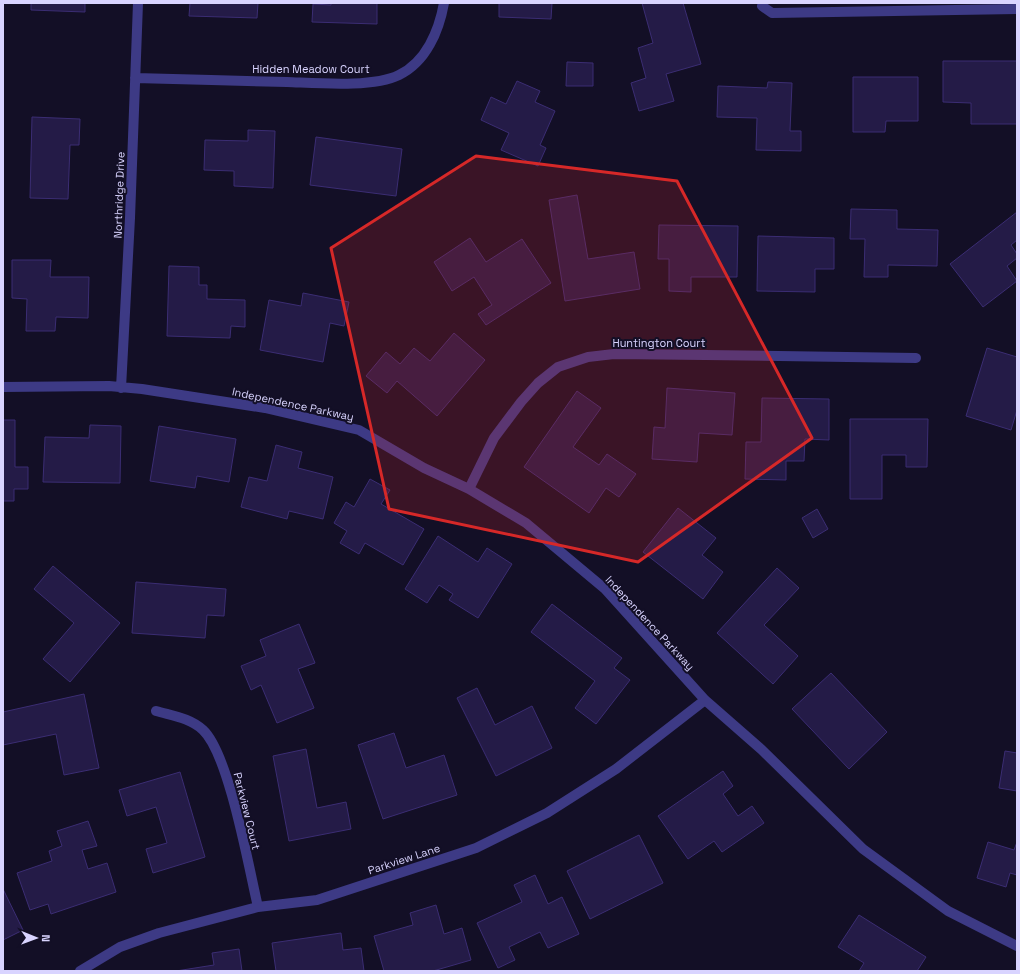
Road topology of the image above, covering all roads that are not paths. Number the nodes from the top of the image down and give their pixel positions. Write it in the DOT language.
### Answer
graph roads {
  1 [pos="138,3"];
  2 [pos="444,3"];
  3 [pos="763,3"];
  4 [pos="1017,9"];
  5 [pos="135,78"];
  6 [pos="916,358"];
  7 [pos="3,387"];
  8 [pos="121,388"];
  9 [pos="469,489"];
  10 [pos="705,700"];
  11 [pos="156,711"];
  12 [pos="258,907"];
  13 [pos="1017,946"];
  14 [pos="80,971"];
  1 -- 5 [label="street, Northridge Drive"];
  2 -- 5 [label="street, Hidden Meadow Court"];
  3 -- 4 [label="street"];
  5 -- 8 [label="street, Northridge Drive"];
  6 -- 9 [label="street, Huntington Court"];
  7 -- 8 [label="street, Independence Parkway"];
  8 -- 9 [label="street, Independence Parkway"];
  9 -- 10 [label="street, Independence Parkway"];
  10 -- 12 [label="street, Parkview Lane"];
  10 -- 13 [label="street, Independence Parkway"];
  11 -- 12 [label="street, Parkview Court"];
  12 -- 14 [label="street, Parkview Lane"];
}
